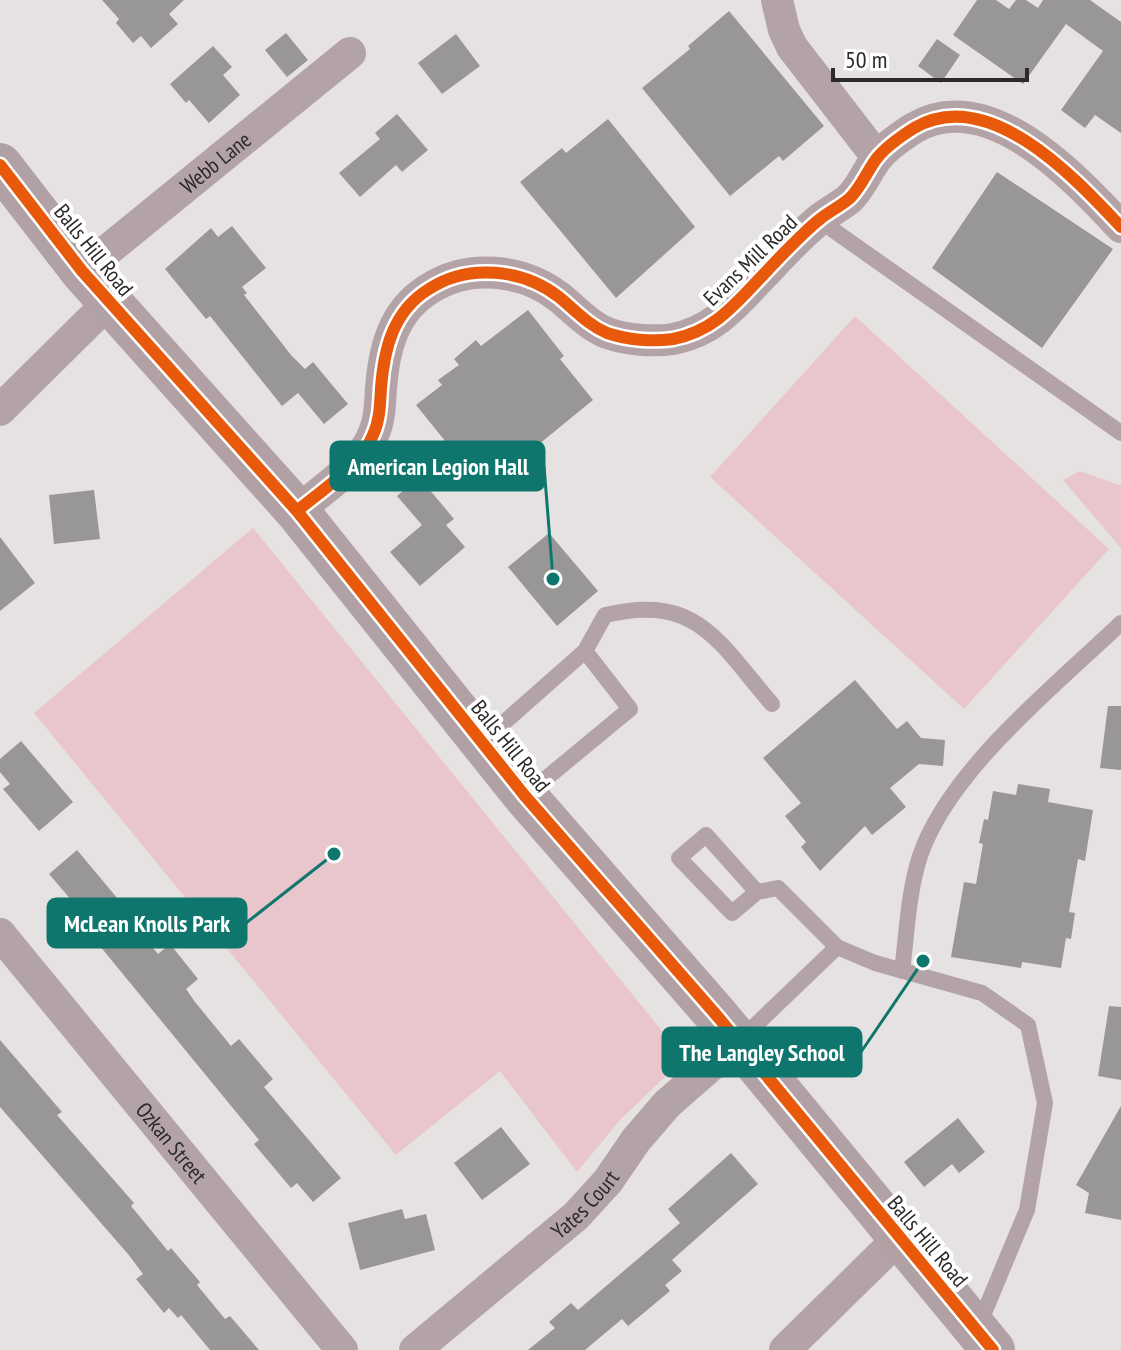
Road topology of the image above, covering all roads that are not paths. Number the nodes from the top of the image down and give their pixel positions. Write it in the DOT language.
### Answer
graph roads {
  1 [pos="777,0"];
  2 [pos="350,53"];
  3 [pos="877,157"];
  4 [pos="0,165"];
  5 [pos="819,220"];
  6 [pos="1121,227"];
  7 [pos="96,287"];
  8 [pos="0,410"];
  9 [pos="1121,433"];
  10 [pos="297,511"];
  11 [pos="1121,623"];
  12 [pos="585,651"];
  13 [pos="772,704"];
  14 [pos="482,742"];
  15 [pos="525,796"];
  16 [pos="757,892"];
  17 [pos="0,934"];
  18 [pos="837,947"];
  19 [pos="902,971"];
  20 [pos="738,1042"];
  21 [pos="899,1238"];
  22 [pos="985,1340"];
  23 [pos="342,1350"];
  24 [pos="415,1350"];
  25 [pos="785,1350"];
  1 -- 3 [label="street"];
  2 -- 7 [label="street, Webb Lane"];
  3 -- 5 [label="street, Evans Mill Road"];
  3 -- 6 [label="street, Evans Mill Road"];
  4 -- 7 [label="street, Balls Hill Road"];
  5 -- 9 [label="lane"];
  5 -- 10 [label="street, Evans Mill Road"];
  7 -- 8 [label="street, Webb Lane"];
  7 -- 10 [label="street, Balls Hill Road"];
  10 -- 14 [label="street, Balls Hill Road"];
  11 -- 19 [label="lane"];
  12 -- 13 [label="lane"];
  12 -- 14 [label="lane"];
  12 -- 15 [label="lane"];
  14 -- 15 [label="street, Balls Hill Road"];
  15 -- 20 [label="street, Balls Hill Road"];
  16 -- 16 [label="lane"];
  16 -- 18 [label="lane"];
  17 -- 23 [label="street, Ozkan Street"];
  18 -- 19 [label="lane"];
  18 -- 20 [label="lane"];
  19 -- 22 [label="lane"];
  20 -- 21 [label="street, Balls Hill Road"];
  20 -- 24 [label="street, Yates Court"];
  21 -- 22 [label="street, Balls Hill Road"];
  21 -- 25 [label="street"];
}
